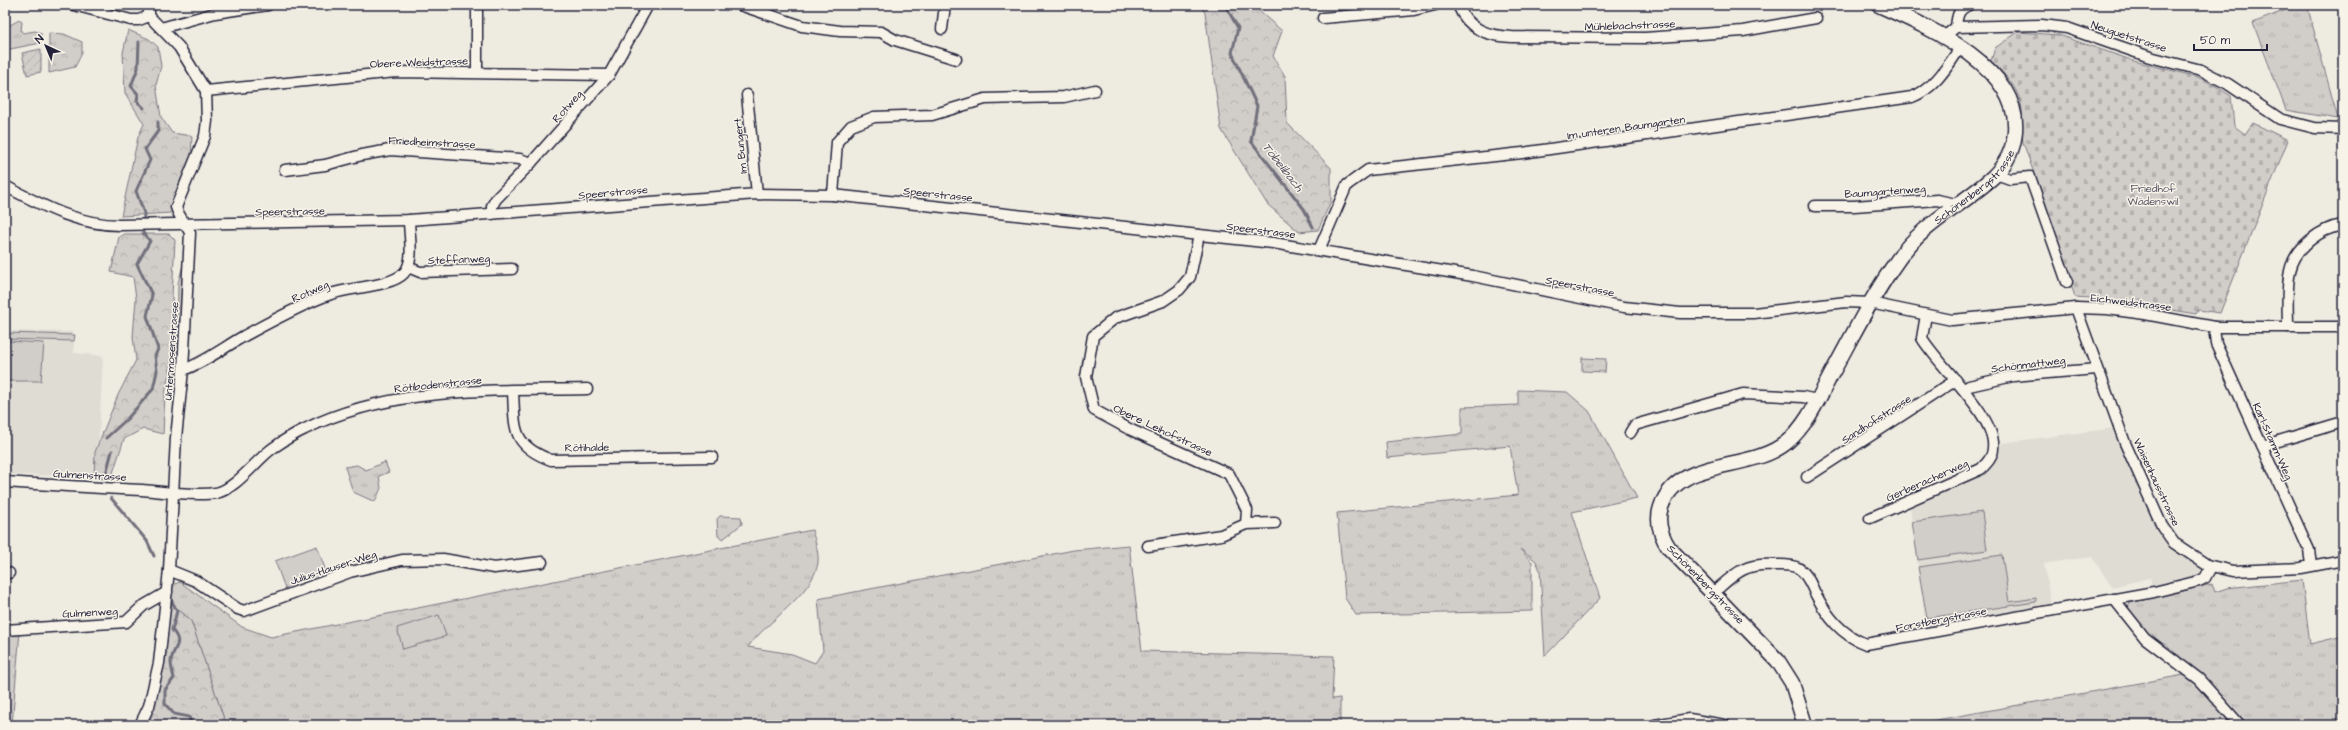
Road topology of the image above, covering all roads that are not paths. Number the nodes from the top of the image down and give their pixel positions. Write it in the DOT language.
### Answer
graph roads {
  1 [pos="74,5"];
  2 [pos="149,5"];
  3 [pos="268,5"];
  4 [pos="478,5"];
  5 [pos="648,5"];
  6 [pos="740,5"];
  7 [pos="945,5"];
  8 [pos="1435,5"];
  9 [pos="1458,5"];
  10 [pos="1879,5"];
  11 [pos="1969,5"];
  12 [pos="149,16"];
  13 [pos="1323,18"];
  14 [pos="1816,18"];
  15 [pos="1956,27"];
  16 [pos="161,28"];
  17 [pos="942,29"];
  18 [pos="1944,37"];
  19 [pos="1960,48"];
  20 [pos="956,59"];
  21 [pos="477,72"];
  22 [pos="609,75"];
  23 [pos="1095,90"];
  24 [pos="206,91"];
  25 [pos="747,94"];
  26 [pos="2343,129"];
  27 [pos="531,164"];
  28 [pos="286,170"];
  29 [pos="1996,174"];
  30 [pos="5,186"];
  31 [pos="757,194"];
  32 [pos="833,195"];
  33 [pos="1956,204"];
  34 [pos="1815,206"];
  35 [pos="492,214"];
  36 [pos="409,220"];
  37 [pos="187,225"];
  38 [pos="2343,225"];
  39 [pos="1199,235"];
  40 [pos="1319,250"];
  41 [pos="408,267"];
  42 [pos="512,269"];
  43 [pos="2067,282"];
  44 [pos="1870,303"];
  45 [pos="2076,308"];
  46 [pos="1926,315"];
  47 [pos="2214,327"];
  48 [pos="2288,327"];
  49 [pos="2343,327"];
  50 [pos="2097,369"];
  51 [pos="183,370"];
  52 [pos="1956,380"];
  53 [pos="587,390"];
  54 [pos="1964,390"];
  55 [pos="513,391"];
  56 [pos="1817,400"];
  57 [pos="2343,422"];
  58 [pos="1630,433"];
  59 [pos="2262,446"];
  60 [pos="712,456"];
  61 [pos="1807,477"];
  62 [pos="5,482"];
  63 [pos="173,492"];
  64 [pos="1870,518"];
  65 [pos="1275,523"];
  66 [pos="1246,524"];
  67 [pos="1148,546"];
  68 [pos="2343,560"];
  69 [pos="542,562"];
  70 [pos="2311,564"];
  71 [pos="2211,567"];
  72 [pos="169,570"];
  73 [pos="167,592"];
  74 [pos="1713,593"];
  75 [pos="2114,600"];
  76 [pos="5,630"];
  77 [pos="140,725"];
  78 [pos="1655,725"];
  79 [pos="1725,725"];
  80 [pos="1805,725"];
  81 [pos="2240,725"];
  1 -- 12 [label="street"];
  2 -- 12 [label="street"];
  3 -- 16 [label="street"];
  4 -- 21 [label="street"];
  5 -- 22 [label="street, Rotweg"];
  6 -- 20 [label="street"];
  7 -- 17 [label="street"];
  8 -- 13 [label="street"];
  9 -- 14 [label="street, Mühlebachstrasse"];
  10 -- 18 [label="street, Schönenbergstrasse"];
  11 -- 15 [label="street"];
  12 -- 16 [label="street"];
  15 -- 18 [label="street"];
  15 -- 26 [label="street, Neuguetstrasse"];
  16 -- 24 [label="street"];
  18 -- 19 [label="street, Schönenbergstrasse"];
  19 -- 29 [label="street, Schönenbergstrasse"];
  19 -- 40 [label="street, Im unteren Baumgarten"];
  21 -- 22 [label="street, Obere Weidstrasse"];
  21 -- 24 [label="street, Obere Weidstrasse"];
  22 -- 27 [label="street, Rotweg"];
  23 -- 32 [label="street"];
  24 -- 37 [label="street, Untermosenstrasse"];
  25 -- 31 [label="street, Im Bungert"];
  27 -- 28 [label="street, Friedheimstrasse"];
  27 -- 35 [label="street, Rotweg"];
  29 -- 33 [label="street, Schönenbergstrasse"];
  29 -- 43 [label="street"];
  30 -- 37 [label="street, Speerstrasse"];
  31 -- 32 [label="street, Speerstrasse"];
  31 -- 35 [label="street, Speerstrasse"];
  32 -- 39 [label="street, Speerstrasse"];
  33 -- 34 [label="street, Baumgartenweg"];
  33 -- 44 [label="street, Schönenbergstrasse"];
  35 -- 36 [label="street, Speerstrasse"];
  36 -- 37 [label="street, Speerstrasse"];
  36 -- 41 [label="street"];
  37 -- 51 [label="street, Untermosenstrasse"];
  38 -- 48 [label="street"];
  39 -- 40 [label="street, Speerstrasse"];
  39 -- 66 [label="street, Obere Leihofstrasse"];
  40 -- 44 [label="street, Speerstrasse"];
  41 -- 42 [label="street, Steffanweg"];
  41 -- 51 [label="street, Rotweg"];
  44 -- 46 [label="street, Eichweidstrasse"];
  44 -- 56 [label="street, Schönenbergstrasse"];
  45 -- 46 [label="street, Eichweidstrasse"];
  45 -- 47 [label="street, Eichweidstrasse"];
  45 -- 50 [label="street, Waisenhausstrasse"];
  46 -- 52 [label="street, Gerberacherweg"];
  47 -- 48 [label="street, Eichweidstrasse"];
  47 -- 59 [label="street, Karl-Stamm-Weg"];
  48 -- 49 [label="street, Eichweidstrasse"];
  50 -- 54 [label="street, Schönmattweg"];
  50 -- 71 [label="street, Waisenhausstrasse"];
  51 -- 63 [label="street, Untermosenstrasse"];
  52 -- 54 [label="street, Gerberacherweg"];
  52 -- 61 [label="street, Sandhofstrasse"];
  53 -- 55 [label="street, Rötibodenstrasse"];
  54 -- 64 [label="street, Gerberacherweg"];
  55 -- 60 [label="street, Rötihalde"];
  55 -- 63 [label="street, Rötibodenstrasse"];
  56 -- 58 [label="street"];
  56 -- 74 [label="street, Schönenbergstrasse"];
  57 -- 59 [label="street"];
  59 -- 70 [label="street, Karl-Stamm-Weg"];
  62 -- 63 [label="street, Gulmenstrasse"];
  63 -- 72 [label="street, Untermosenstrasse"];
  65 -- 66 [label="street"];
  66 -- 67 [label="street"];
  68 -- 70 [label="street, Waisenhausstrasse"];
  69 -- 72 [label="street, Julius-Hauser-Weg"];
  70 -- 71 [label="street, Waisenhausstrasse"];
  71 -- 75 [label="street, Forstbergstrasse"];
  72 -- 73 [label="street, Untermosenstrasse"];
  73 -- 76 [label="street, Gulmenweg"];
  73 -- 77 [label="street, Untermosenstrasse"];
  74 -- 75 [label="street, Forstbergstrasse"];
  74 -- 80 [label="street, Schönenbergstrasse"];
  75 -- 81 [label="street"];
  78 -- 79 [label="street"];
}
